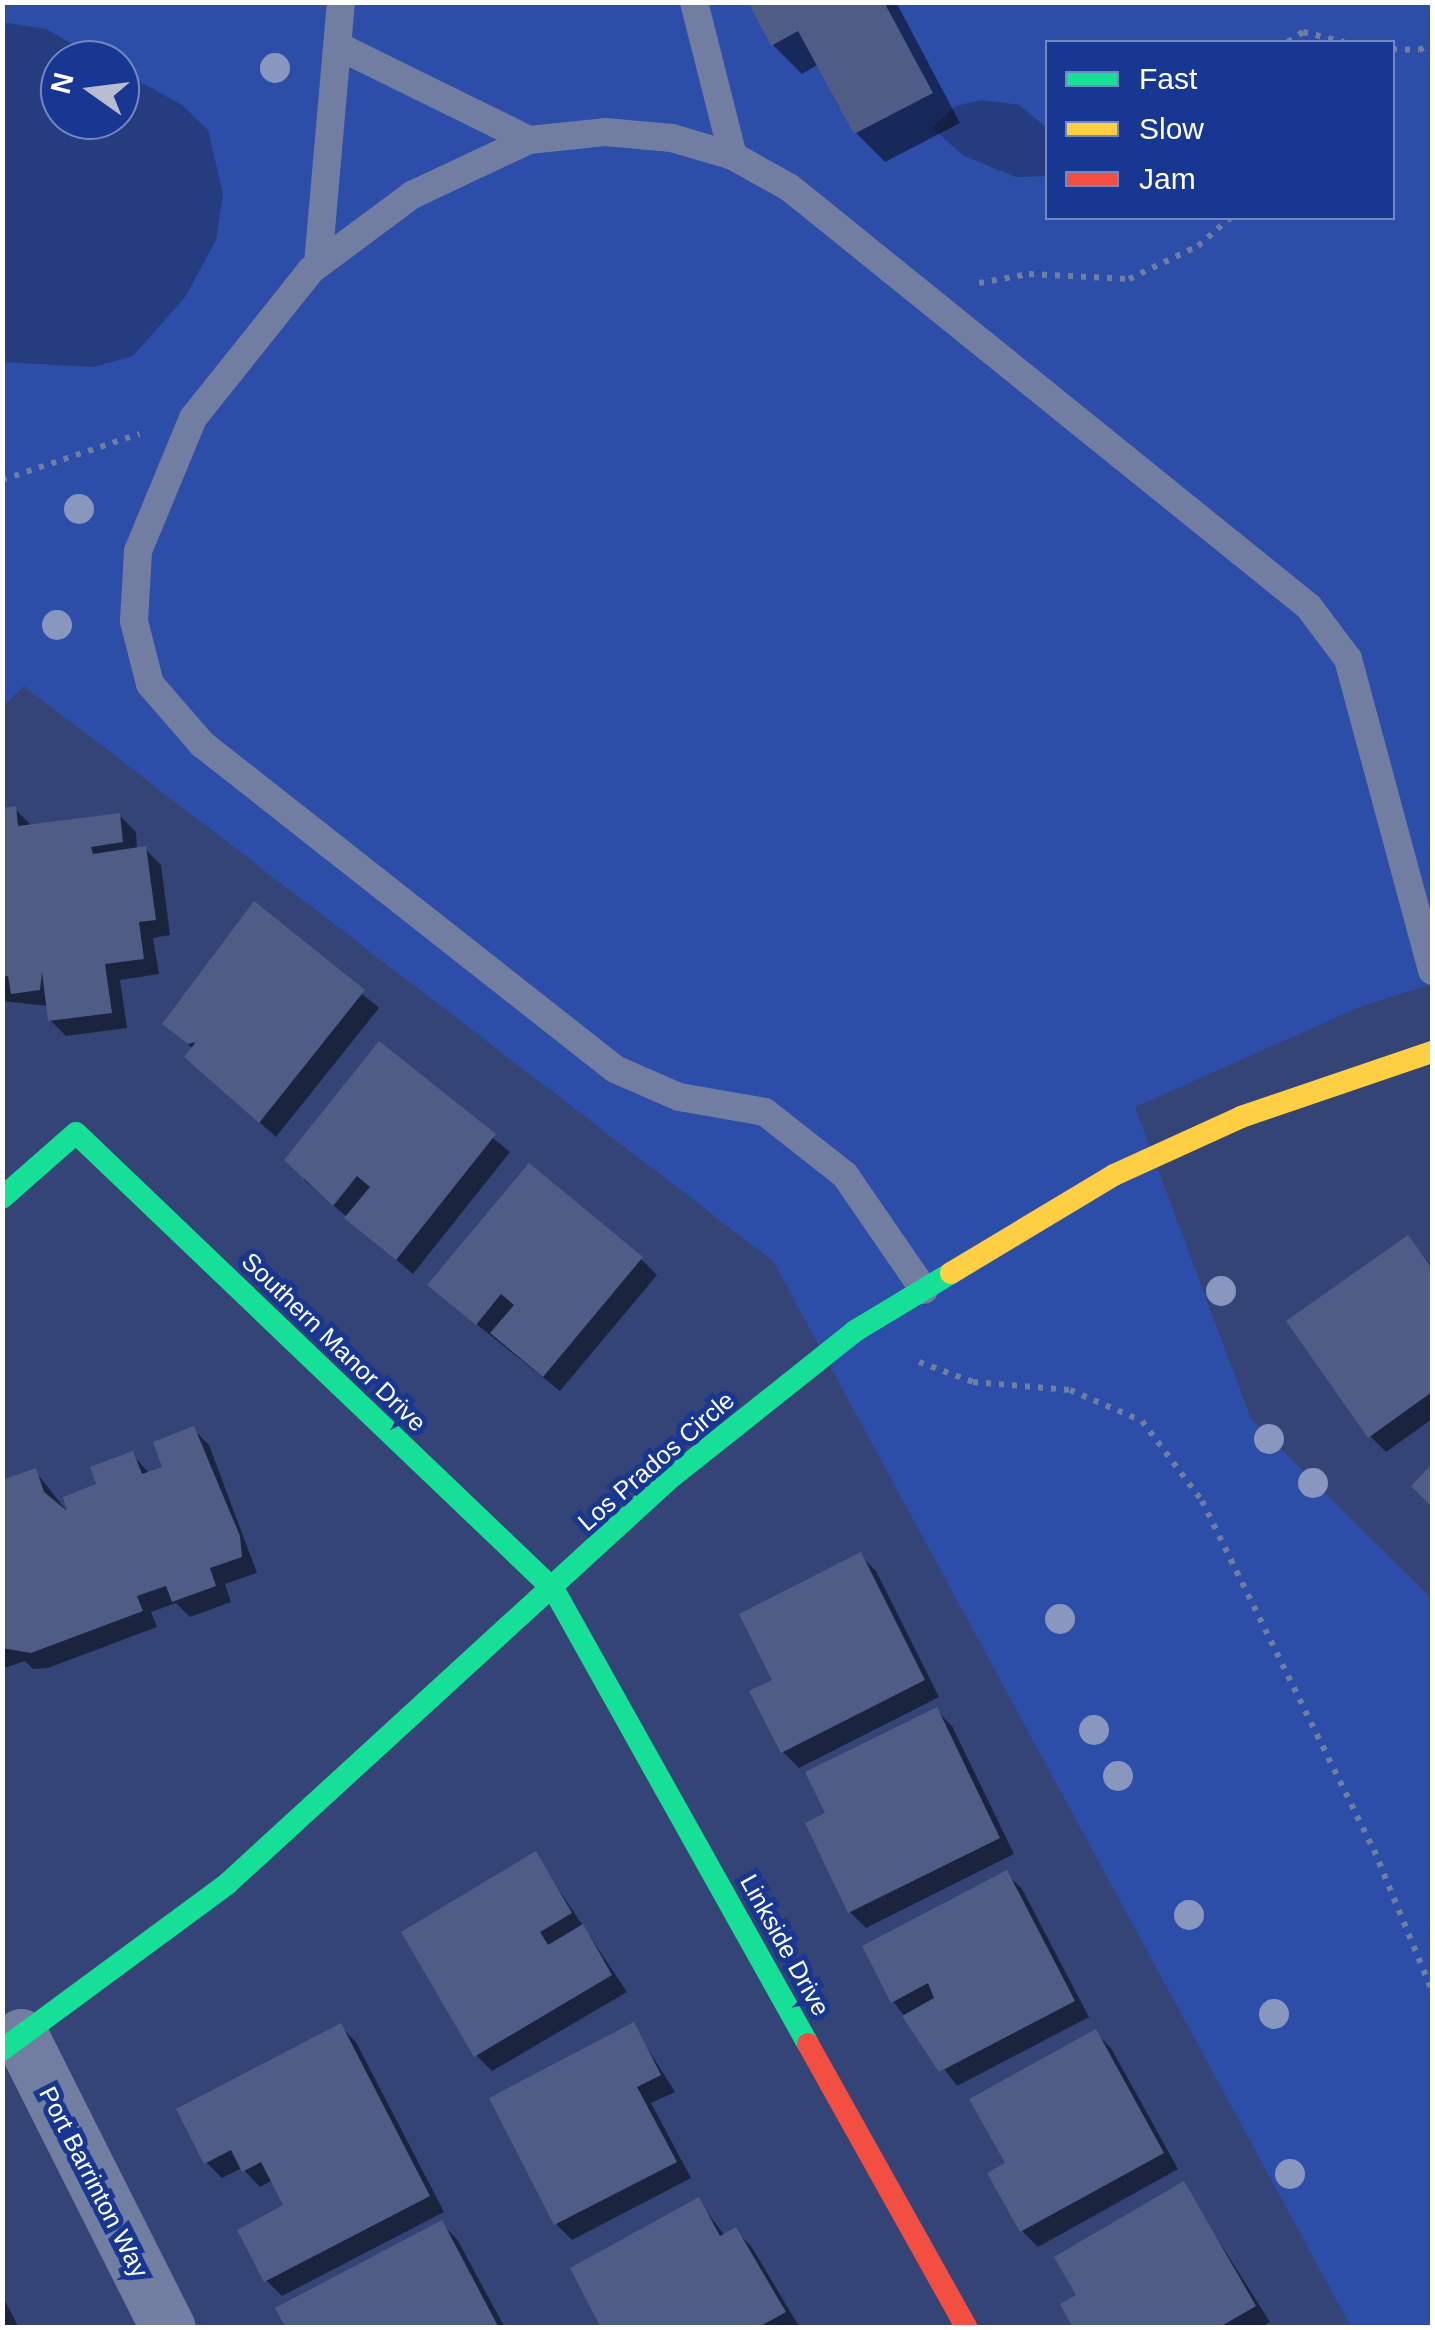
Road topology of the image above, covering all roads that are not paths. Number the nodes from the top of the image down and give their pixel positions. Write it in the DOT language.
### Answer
graph roads {
  1 [pos="341,2"];
  2 [pos="694,2"];
  3 [pos="338,46"];
  4 [pos="529,140"];
  5 [pos="733,156"];
  6 [pos="318,264"];
  7 [pos="1432,971"];
  8 [pos="1432,1052"];
  9 [pos="2,1198"];
  10 [pos="924,1290"];
  11 [pos="554,1590"];
  12 [pos="12,2043"];
  13 [pos="168,2328"];
  14 [pos="967,2328"];
  1 -- 3 [label="lane"];
  2 -- 5 [label="lane"];
  3 -- 4 [label="lane"];
  3 -- 6 [label="lane"];
  4 -- 5 [label="lane"];
  4 -- 6 [label="lane"];
  5 -- 7 [label="lane"];
  6 -- 10 [label="lane"];
  8 -- 10 [label="street, Los Prados Circle"];
  9 -- 11 [label="street, Southern Manor Drive"];
  10 -- 11 [label="street, Los Prados Circle"];
  11 -- 12 [label="street, Los Prados Circle"];
  11 -- 14 [label="street, Linkside Drive"];
  12 -- 13 [label="street, Port Barrinton Way"];
}
